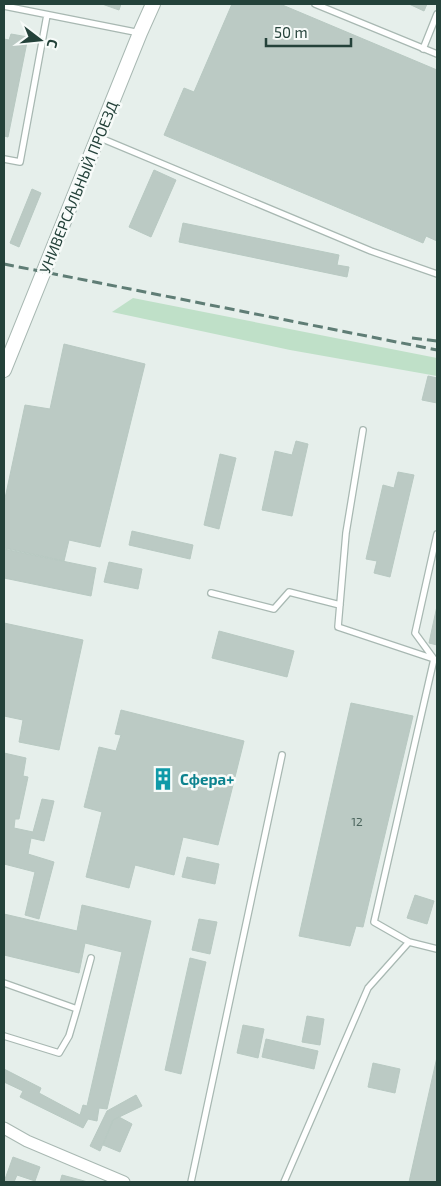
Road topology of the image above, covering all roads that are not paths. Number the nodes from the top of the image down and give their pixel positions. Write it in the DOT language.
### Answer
graph roads {
  1 [pos="153,4"];
  2 [pos="315,4"];
  3 [pos="4,6"];
  4 [pos="437,14"];
  5 [pos="47,15"];
  6 [pos="140,33"];
  7 [pos="423,49"];
  8 [pos="437,54"];
  9 [pos="98,138"];
  10 [pos="4,159"];
  11 [pos="437,274"];
  12 [pos="4,370"];
  13 [pos="362,430"];
  14 [pos="437,534"];
  15 [pos="211,593"];
  16 [pos="340,605"];
  17 [pos="434,659"];
  18 [pos="282,755"];
  19 [pos="409,942"];
  20 [pos="437,949"];
  21 [pos="91,958"];
  22 [pos="4,983"];
  23 [pos="77,1009"];
  24 [pos="4,1036"];
  25 [pos="4,1128"];
  26 [pos="124,1182"];
  27 [pos="191,1182"];
  28 [pos="284,1182"];
  1 -- 6 [label="street, УНИВЕРСАЛЬНЫЙ ПРОЕЗД"];
  2 -- 7 [label="lane"];
  3 -- 5 [label="lane"];
  4 -- 7 [label="lane"];
  5 -- 6 [label="lane"];
  5 -- 10 [label="lane"];
  6 -- 9 [label="street, УНИВЕРСАЛЬНЫЙ ПРОЕЗД"];
  7 -- 8 [label="lane"];
  9 -- 11 [label="lane"];
  9 -- 12 [label="street, УНИВЕРСАЛЬНЫЙ ПРОЕЗД"];
  13 -- 16 [label="lane"];
  14 -- 17 [label="lane"];
  15 -- 16 [label="lane"];
  16 -- 17 [label="lane"];
  17 -- 19 [label="lane"];
  18 -- 27 [label="lane"];
  19 -- 20 [label="lane"];
  19 -- 28 [label="lane"];
  21 -- 23 [label="lane"];
  22 -- 23 [label="lane"];
  23 -- 24 [label="lane"];
  25 -- 26 [label="street"];
}
